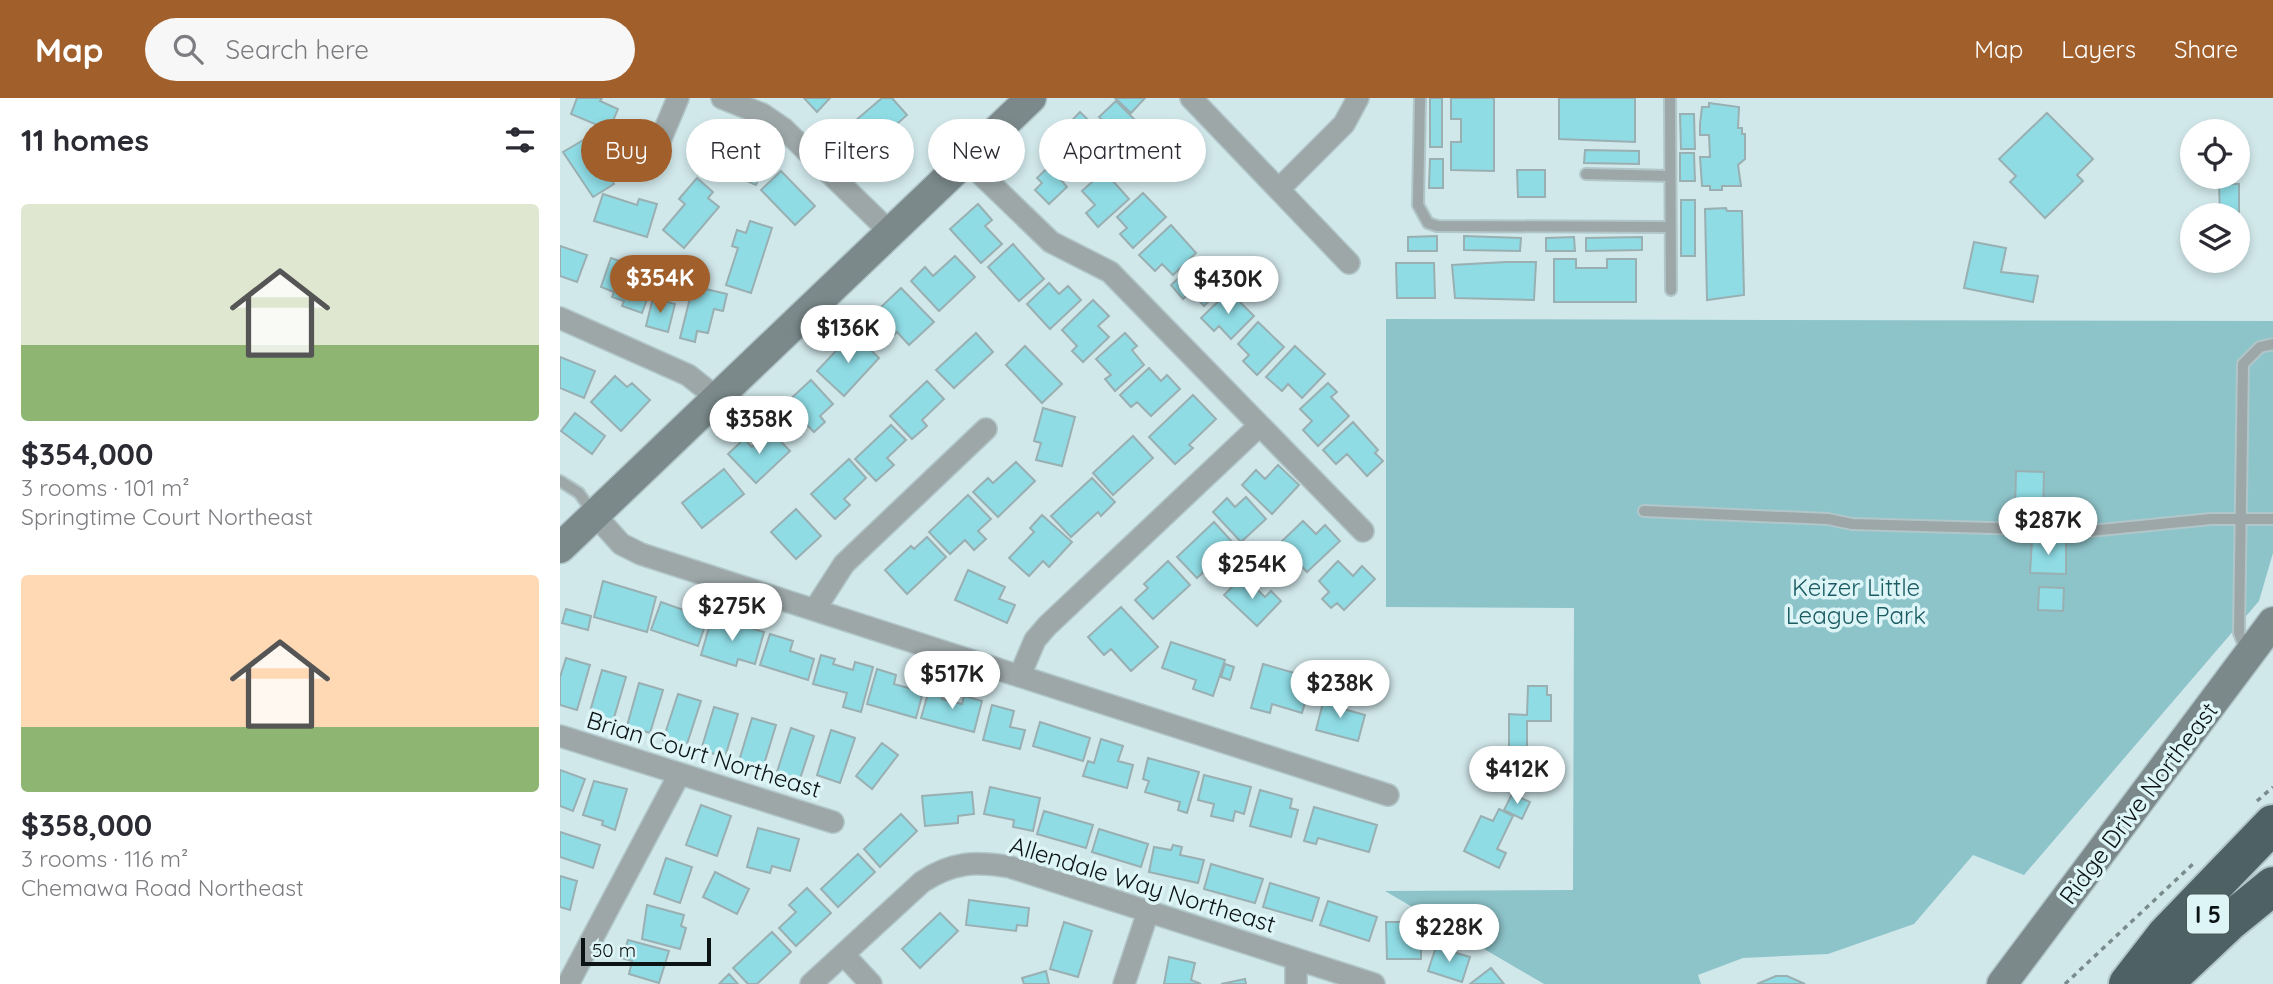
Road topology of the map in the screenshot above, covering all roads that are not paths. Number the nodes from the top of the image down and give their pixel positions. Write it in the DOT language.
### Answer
graph roads {
  1 [pos="678,98"];
  2 [pos="722,98"];
  3 [pos="1031,98"];
  4 [pos="1191,98"];
  5 [pos="1358,98"];
  6 [pos="1420,98"];
  7 [pos="1670,98"];
  8 [pos="669,119"];
  9 [pos="1009,119"];
  10 [pos="1586,174"];
  11 [pos="1670,176"];
  12 [pos="943,182"];
  13 [pos="989,182"];
  14 [pos="1279,189"];
  15 [pos="1670,227"];
  16 [pos="890,232"];
  17 [pos="1349,262"];
  18 [pos="1671,290"];
  19 [pos="560,318"];
  20 [pos="2273,344"];
  21 [pos="717,398"];
  22 [pos="1259,426"];
  23 [pos="986,429"];
  24 [pos="560,481"];
  25 [pos="1644,511"];
  26 [pos="595,515"];
  27 [pos="2238,519"];
  28 [pos="2273,519"];
  29 [pos="1363,531"];
  30 [pos="560,548"];
  31 [pos="815,609"];
  32 [pos="2273,622"];
  33 [pos="2248,657"];
  34 [pos="1020,675"];
  35 [pos="560,736"];
  36 [pos="679,775"];
  37 [pos="1388,795"];
  38 [pos="2261,816"];
  39 [pos="833,822"];
  40 [pos="2273,857"];
  41 [pos="2273,886"];
  42 [pos="1148,912"];
  43 [pos="844,955"];
  44 [pos="1296,959"];
  45 [pos="2144,979"];
  46 [pos="568,984"];
  47 [pos="811,984"];
  48 [pos="871,984"];
  49 [pos="1124,984"];
  50 [pos="1296,984"];
  51 [pos="1374,984"];
  52 [pos="2002,984"];
  1 -- 8 [label="street"];
  2 -- 16 [label="street"];
  3 -- 9 [label="main road"];
  4 -- 14 [label="street"];
  5 -- 14 [label="street"];
  6 -- 15 [label="lane"];
  7 -- 11 [label="lane"];
  10 -- 11 [label="lane"];
  11 -- 15 [label="lane"];
  12 -- 16 [label="main road"];
  13 -- 22 [label="street"];
  14 -- 17 [label="street"];
  15 -- 18 [label="lane"];
  16 -- 21 [label="main road"];
  19 -- 21 [label="street"];
  20 -- 27 [label="lane"];
  21 -- 26 [label="main road"];
  22 -- 29 [label="street"];
  22 -- 34 [label="street"];
  23 -- 31 [label="street"];
  24 -- 26 [label="lane"];
  25 -- 27 [label="lane"];
  26 -- 30 [label="main road"];
  26 -- 31 [label="street"];
  27 -- 28 [label="lane"];
  27 -- 33 [label="lane"];
  31 -- 34 [label="street"];
  32 -- 33 [label="main road, Ridge Drive Northeast"];
  33 -- 52 [label="main road, Ridge Drive Northeast"];
  34 -- 37 [label="street"];
  35 -- 36 [label="street, Brian Court Northeast"];
  36 -- 39 [label="street, Brian Court Northeast"];
  36 -- 46 [label="street"];
  38 -- 45 [label="highway"];
  40 -- 45 [label="highway, I 5"];
  41 -- 45 [label="highway"];
  42 -- 43 [label="street, Allendale Way Northeast"];
  42 -- 44 [label="street, Allendale Way Northeast"];
  42 -- 49 [label="street"];
  43 -- 47 [label="street, Allendale Way Northeast"];
  43 -- 48 [label="street"];
  44 -- 50 [label="street"];
  44 -- 51 [label="street, Allendale Way Northeast"];
}
